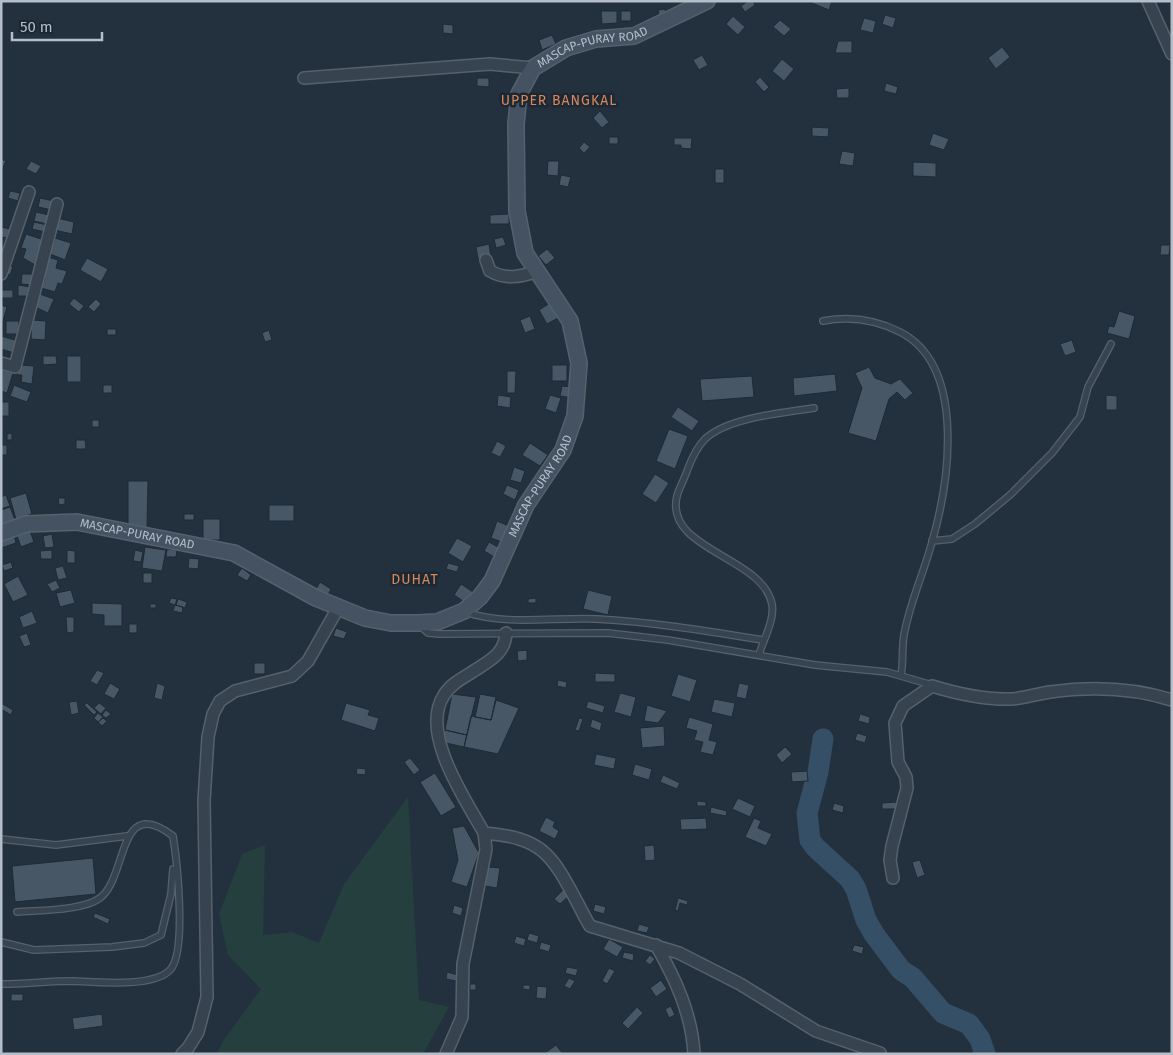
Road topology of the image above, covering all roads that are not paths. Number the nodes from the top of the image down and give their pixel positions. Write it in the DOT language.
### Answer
graph roads {
  1 [pos="707,1"];
  2 [pos="1148,1"];
  3 [pos="1172,54"];
  4 [pos="533,68"];
  5 [pos="304,78"];
  6 [pos="29,192"];
  7 [pos="57,204"];
  8 [pos="5,250"];
  9 [pos="486,260"];
  10 [pos="538,271"];
  11 [pos="1,274"];
  12 [pos="823,321"];
  13 [pos="1111,344"];
  14 [pos="1,363"];
  15 [pos="814,408"];
  16 [pos="1,533"];
  17 [pos="932,541"];
  18 [pos="338,608"];
  19 [pos="464,611"];
  20 [pos="418,623"];
  21 [pos="506,633"];
  22 [pos="763,640"];
  23 [pos="759,655"];
  24 [pos="901,675"];
  25 [pos="932,686"];
  26 [pos="1172,700"];
  27 [pos="484,833"];
  28 [pos="128,836"];
  29 [pos="1,839"];
  30 [pos="175,847"];
  31 [pos="894,878"];
  32 [pos="17,912"];
  33 [pos="1,942"];
  34 [pos="656,945"];
  35 [pos="1,984"];
  36 [pos="880,1053"];
  37 [pos="182,1054"];
  38 [pos="446,1054"];
  39 [pos="694,1054"];
  1 -- 4 [label="street, MASCAP-PURAY ROAD"];
  2 -- 3 [label="street"];
  4 -- 5 [label="street"];
  4 -- 10 [label="street, MASCAP-PURAY ROAD"];
  6 -- 8 [label="street"];
  7 -- 14 [label="street"];
  8 -- 11 [label="street"];
  9 -- 10 [label="street"];
  10 -- 19 [label="street, MASCAP-PURAY ROAD"];
  12 -- 17 [label="lane"];
  13 -- 17 [label="lane"];
  15 -- 22 [label="lane"];
  16 -- 18 [label="street, MASCAP-PURAY ROAD"];
  17 -- 24 [label="lane"];
  18 -- 20 [label="street, MASCAP-PURAY ROAD"];
  18 -- 37 [label="street"];
  19 -- 20 [label="street, MASCAP-PURAY ROAD"];
  19 -- 22 [label="lane"];
  20 -- 21 [label="lane"];
  21 -- 23 [label="lane"];
  21 -- 27 [label="street"];
  22 -- 23 [label="lane"];
  23 -- 24 [label="lane"];
  24 -- 25 [label="lane"];
  25 -- 26 [label="street"];
  25 -- 31 [label="street"];
  27 -- 34 [label="street"];
  27 -- 38 [label="street"];
  28 -- 29 [label="lane"];
  28 -- 30 [label="lane"];
  28 -- 32 [label="lane"];
  30 -- 33 [label="lane"];
  30 -- 35 [label="lane"];
  34 -- 36 [label="street"];
  34 -- 39 [label="street"];
}
